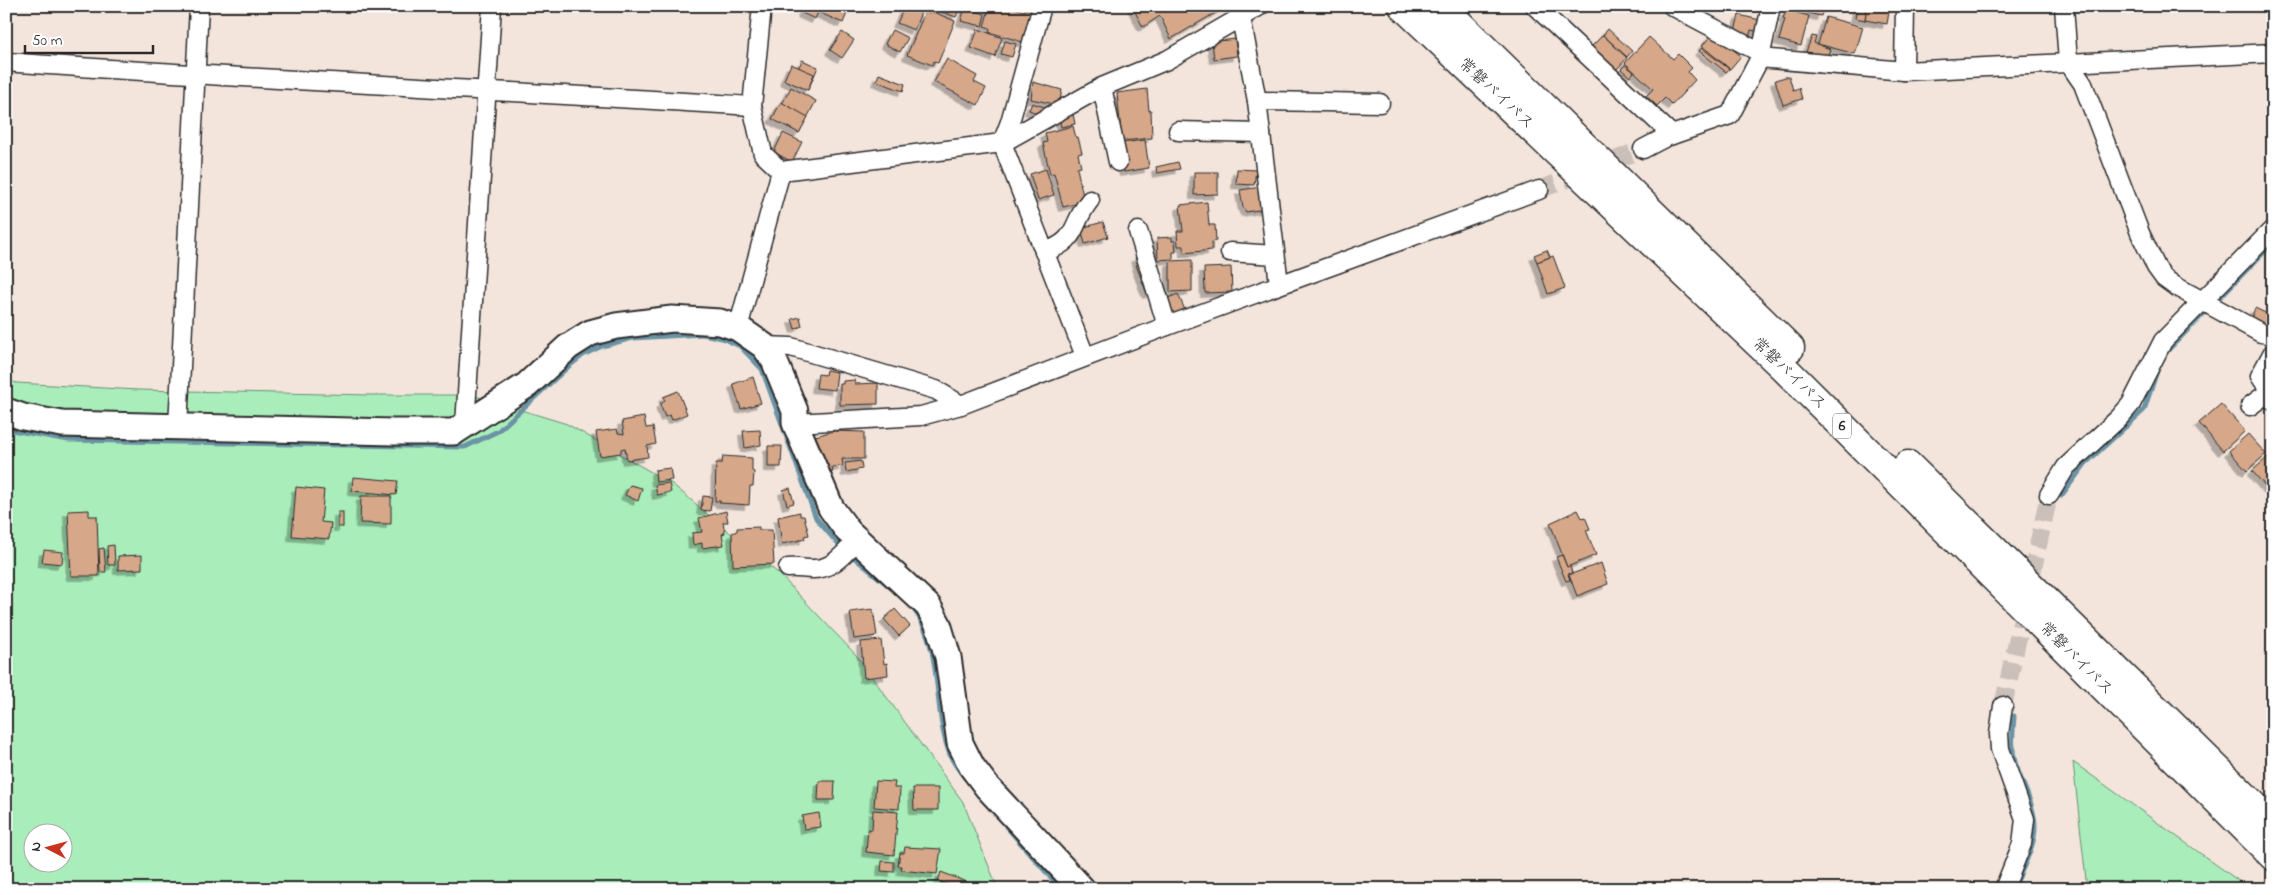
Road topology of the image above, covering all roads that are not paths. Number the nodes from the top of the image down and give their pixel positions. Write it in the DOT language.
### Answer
graph roads {
  1 [pos="199,6"];
  2 [pos="492,6"];
  3 [pos="762,6"];
  4 [pos="1042,6"];
  5 [pos="1260,6"];
  6 [pos="1403,6"];
  7 [pos="1441,6"];
  8 [pos="1535,6"];
  9 [pos="1672,6"];
  10 [pos="1771,6"];
  11 [pos="1904,6"];
  12 [pos="2064,6"];
  13 [pos="1241,18"];
  14 [pos="2273,53"];
  15 [pos="1760,56"];
  16 [pos="6,62"];
  17 [pos="2068,62"];
  18 [pos="1904,71"];
  19 [pos="195,76"];
  20 [pos="1102,87"];
  21 [pos="487,89"];
  22 [pos="1257,101"];
  23 [pos="1380,103"];
  24 [pos="752,106"];
  25 [pos="1178,130"];
  26 [pos="1261,134"];
  27 [pos="1672,135"];
  28 [pos="1002,143"];
  29 [pos="1644,149"];
  30 [pos="1118,162"];
  31 [pos="781,171"];
  32 [pos="1539,190"];
  33 [pos="1090,200"];
  34 [pos="2273,229"];
  35 [pos="1138,231"];
  36 [pos="1044,252"];
  37 [pos="1230,252"];
  38 [pos="1275,255"];
  39 [pos="1279,284"];
  40 [pos="2208,304"];
  41 [pos="1167,326"];
  42 [pos="738,328"];
  43 [pos="2273,336"];
  44 [pos="764,346"];
  45 [pos="2273,352"];
  46 [pos="1085,356"];
  47 [pos="2271,397"];
  48 [pos="961,405"];
  49 [pos="2250,406"];
  50 [pos="6,411"];
  51 [pos="795,423"];
  52 [pos="465,425"];
  53 [pos="178,427"];
  54 [pos="2049,494"];
  55 [pos="850,547"];
  56 [pos="788,568"];
  57 [pos="2003,706"];
  58 [pos="2273,824"];
  59 [pos="2273,856"];
  60 [pos="1082,889"];
  61 [pos="2004,889"];
  1 -- 19 [label="street"];
  2 -- 21 [label="street"];
  3 -- 24 [label="street"];
  4 -- 28 [label="street"];
  5 -- 13 [label="street"];
  6 -- 59 [label="highway, 常磐バイパス / 6"];
  7 -- 58 [label="highway, 常磐バイパス / 6"];
  8 -- 27 [label="street"];
  9 -- 15 [label="street"];
  10 -- 15 [label="street"];
  11 -- 18 [label="street"];
  12 -- 17 [label="street"];
  13 -- 20 [label="street"];
  13 -- 22 [label="street"];
  14 -- 17 [label="street"];
  15 -- 18 [label="street"];
  15 -- 27 [label="street"];
  16 -- 19 [label="street"];
  17 -- 18 [label="street"];
  17 -- 40 [label="street"];
  19 -- 21 [label="street"];
  19 -- 53 [label="street"];
  20 -- 28 [label="street"];
  20 -- 30 [label="street"];
  21 -- 24 [label="street"];
  21 -- 52 [label="street"];
  22 -- 23 [label="street"];
  22 -- 26 [label="street"];
  24 -- 31 [label="street"];
  25 -- 26 [label="street"];
  26 -- 38 [label="street"];
  27 -- 29 [label="street"];
  28 -- 31 [label="street"];
  28 -- 36 [label="street"];
  31 -- 42 [label="street"];
  32 -- 39 [label="street"];
  33 -- 36 [label="street"];
  34 -- 40 [label="street"];
  35 -- 41 [label="street"];
  36 -- 46 [label="street"];
  37 -- 38 [label="street"];
  38 -- 39 [label="street"];
  39 -- 41 [label="street"];
  40 -- 43 [label="street"];
  40 -- 54 [label="street"];
  41 -- 46 [label="street"];
  42 -- 44 [label="street"];
  42 -- 52 [label="street"];
  44 -- 48 [label="street"];
  44 -- 51 [label="street"];
  45 -- 47 [label="street"];
  46 -- 48 [label="street"];
  47 -- 49 [label="street"];
  48 -- 51 [label="street"];
  50 -- 53 [label="street"];
  51 -- 55 [label="street"];
  52 -- 53 [label="street"];
  55 -- 56 [label="street"];
  55 -- 60 [label="street"];
  57 -- 61 [label="street"];
}
